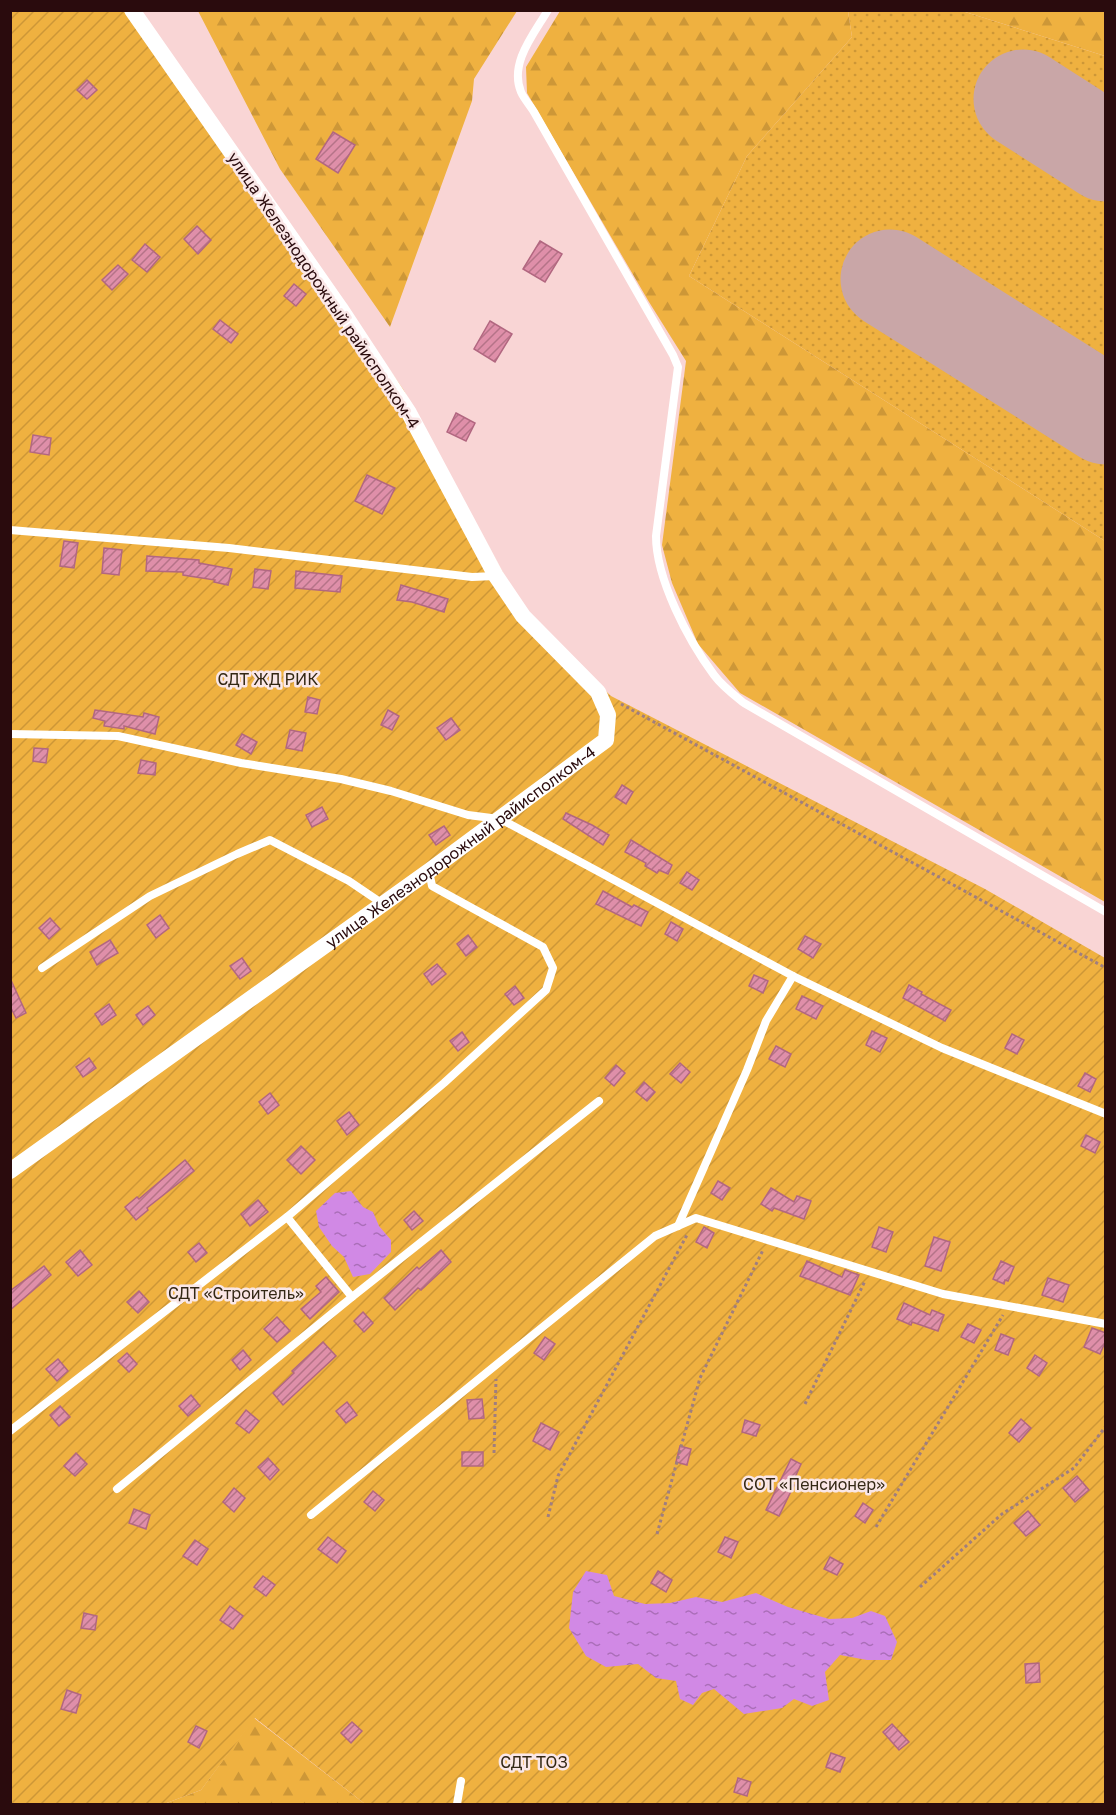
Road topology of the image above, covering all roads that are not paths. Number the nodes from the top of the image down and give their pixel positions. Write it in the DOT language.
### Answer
graph roads {
  1 [pos="132,10"];
  2 [pos="548,10"];
  3 [pos="10,530"];
  4 [pos="496,576"];
  5 [pos="10,734"];
  6 [pos="503,820"];
  7 [pos="429,871"];
  8 [pos="383,904"];
  9 [pos="1106,912"];
  10 [pos="42,968"];
  11 [pos="793,976"];
  12 [pos="599,1101"];
  13 [pos="1106,1114"];
  14 [pos="10,1171"];
  15 [pos="286,1217"];
  16 [pos="678,1226"];
  17 [pos="352,1297"];
  18 [pos="1106,1324"];
  19 [pos="10,1431"];
  20 [pos="117,1489"];
  21 [pos="311,1515"];
  22 [pos="461,1781"];
  23 [pos="457,1804"];
  1 -- 4 [label="street, улица Железнодорожный райисполком-4"];
  2 -- 9 [label="lane"];
  3 -- 4 [label="lane"];
  4 -- 6 [label="street, улица Железнодорожный райисполком-4"];
  5 -- 6 [label="lane"];
  6 -- 7 [label="street, улица Железнодорожный райисполком-4"];
  6 -- 11 [label="lane"];
  7 -- 8 [label="street, улица Железнодорожный райисполком-4"];
  7 -- 15 [label="lane"];
  8 -- 10 [label="lane"];
  8 -- 14 [label="street, улица Железнодорожный райисполком-4"];
  11 -- 13 [label="lane"];
  11 -- 16 [label="lane"];
  12 -- 17 [label="lane"];
  15 -- 17 [label="lane"];
  15 -- 19 [label="lane"];
  16 -- 18 [label="lane"];
  16 -- 21 [label="lane"];
  17 -- 20 [label="lane"];
  22 -- 23 [label="lane"];
}
